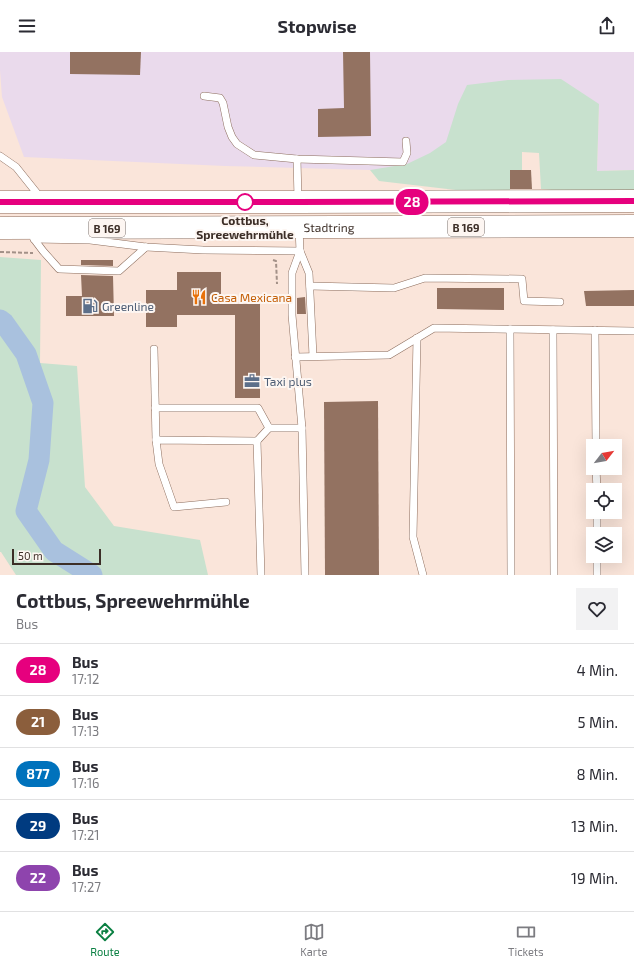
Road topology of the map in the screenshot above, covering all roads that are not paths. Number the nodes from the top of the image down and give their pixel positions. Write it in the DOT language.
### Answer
graph roads {
  1 [pos="204,96"];
  2 [pos="406,141"];
  3 [pos="0,156"];
  4 [pos="297,159"];
  5 [pos="634,201"];
  6 [pos="0,202"];
  7 [pos="44,202"];
  8 [pos="298,202"];
  9 [pos="634,226"];
  10 [pos="0,228"];
  11 [pos="299,228"];
  12 [pos="146,247"];
  13 [pos="300,251"];
  14 [pos="310,286"];
  15 [pos="560,302"];
  16 [pos="510,329"];
  17 [pos="553,330"];
  18 [pos="595,330"];
  19 [pos="634,331"];
  20 [pos="417,338"];
  21 [pos="154,349"];
  22 [pos="313,356"];
  23 [pos="295,357"];
  24 [pos="155,408"];
  25 [pos="269,428"];
  26 [pos="302,428"];
  27 [pos="596,439"];
  28 [pos="156,440"];
  29 [pos="257,441"];
  30 [pos="226,502"];
  31 [pos="597,563"];
  32 [pos="261,575"];
  33 [pos="305,575"];
  34 [pos="422,575"];
  35 [pos="511,575"];
  36 [pos="554,575"];
  37 [pos="597,575"];
  1 -- 4 [label="lane"];
  2 -- 4 [label="lane"];
  3 -- 7 [label="lane"];
  4 -- 8 [label="lane"];
  5 -- 8 [label="main road, B 169"];
  6 -- 7 [label="main road, B 169"];
  7 -- 8 [label="main road, B 169"];
  9 -- 11 [label="main road, Stadtring / B 169"];
  10 -- 11 [label="main road, Stadtring / B 169"];
  11 -- 13 [label="lane"];
  12 -- 12 [label="lane"];
  12 -- 13 [label="lane"];
  13 -- 14 [label="lane"];
  13 -- 23 [label="lane"];
  14 -- 15 [label="lane"];
  14 -- 22 [label="lane"];
  16 -- 17 [label="lane"];
  16 -- 20 [label="lane"];
  16 -- 35 [label="lane"];
  17 -- 18 [label="lane"];
  17 -- 36 [label="lane"];
  18 -- 19 [label="lane"];
  18 -- 27 [label="lane"];
  20 -- 22 [label="lane"];
  20 -- 34 [label="lane"];
  21 -- 24 [label="lane"];
  22 -- 23 [label="lane"];
  23 -- 26 [label="lane"];
  24 -- 25 [label="lane"];
  24 -- 28 [label="lane"];
  25 -- 26 [label="lane"];
  25 -- 29 [label="lane"];
  26 -- 33 [label="lane"];
  28 -- 29 [label="lane"];
  28 -- 30 [label="lane"];
  29 -- 32 [label="lane"];
  31 -- 37 [label="lane"];
}
